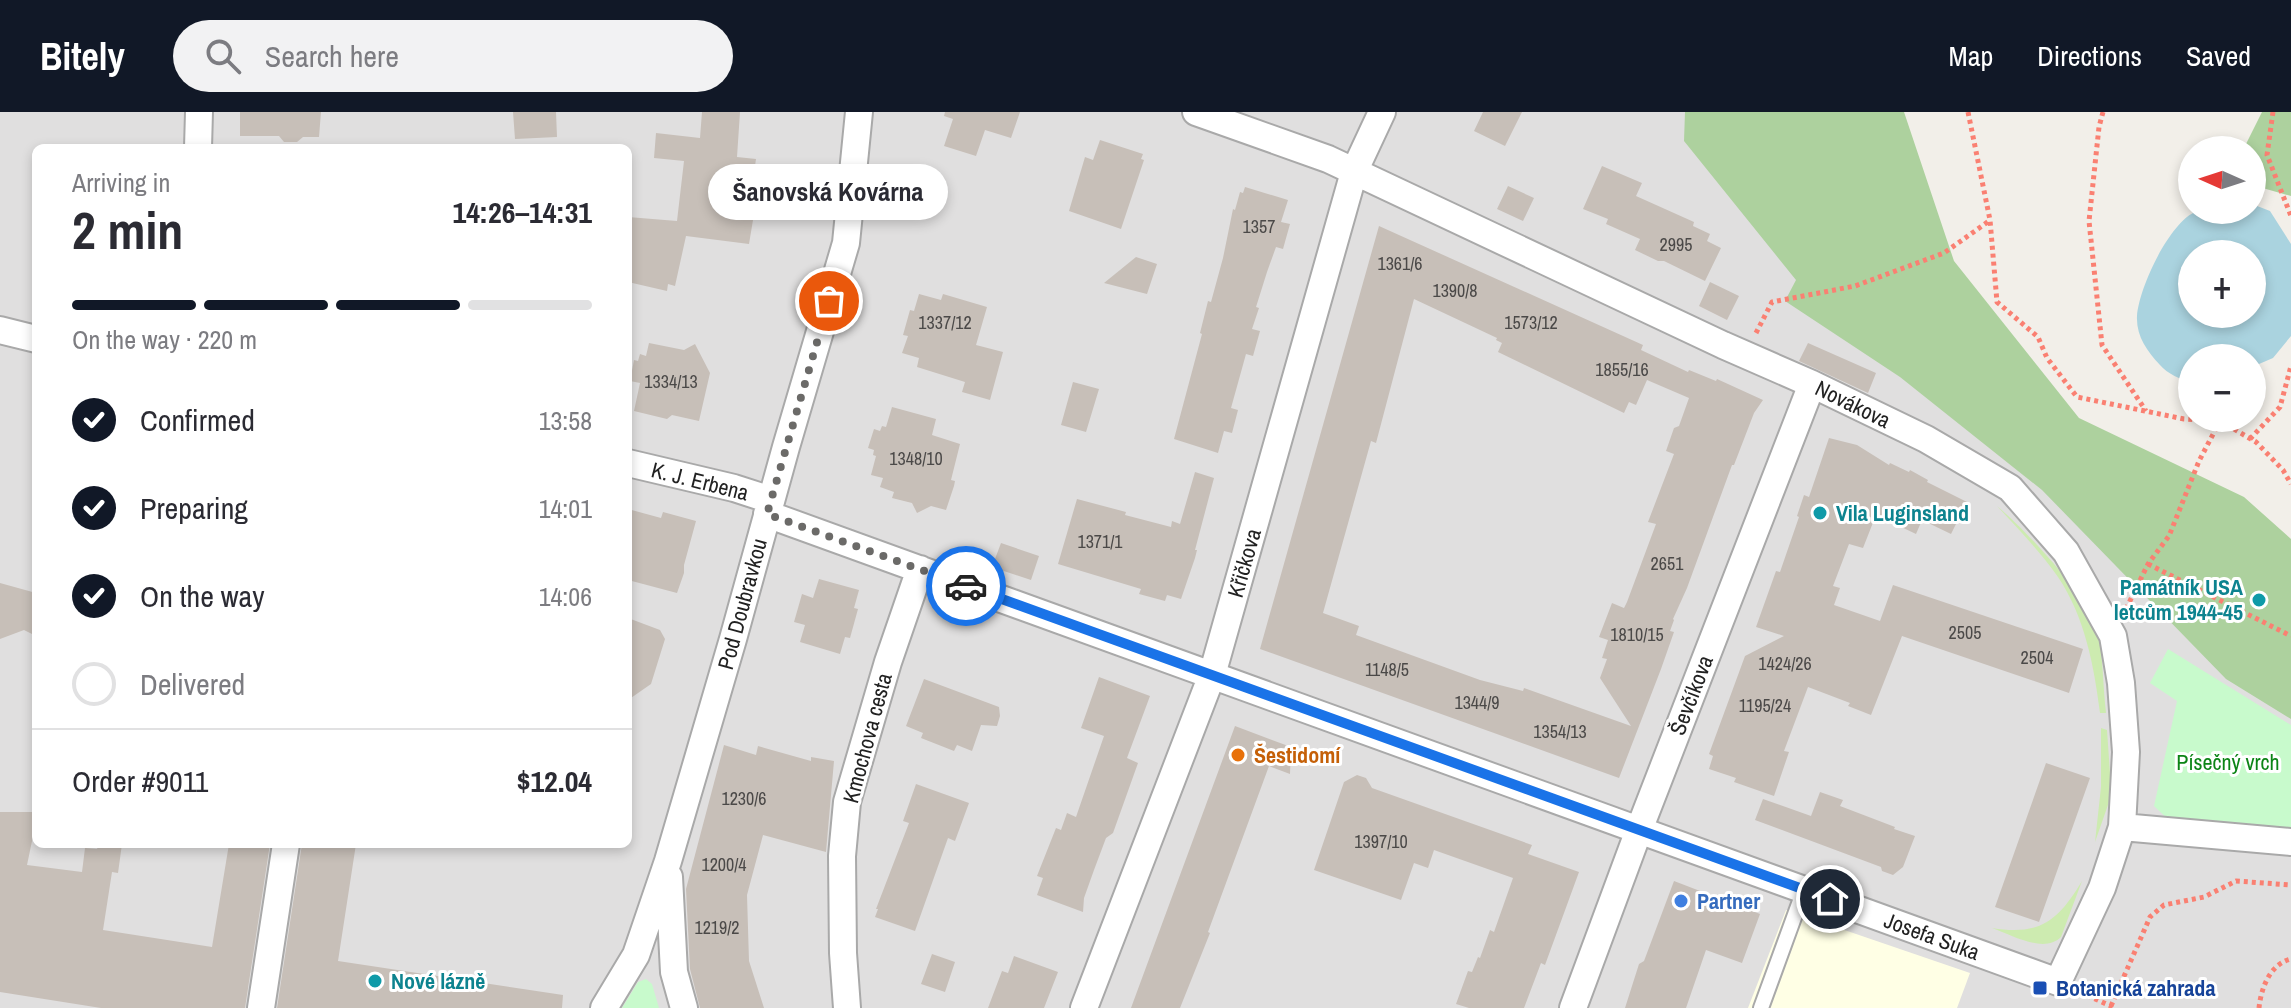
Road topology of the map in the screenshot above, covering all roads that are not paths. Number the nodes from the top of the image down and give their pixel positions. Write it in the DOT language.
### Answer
graph roads {
  1 [pos="199,112"];
  2 [pos="859,112"];
  3 [pos="1196,112"];
  4 [pos="1382,112"];
  5 [pos="198,144"];
  6 [pos="1354,172"];
  7 [pos="0,330"];
  8 [pos="32,338"];
  9 [pos="1812,384"];
  10 [pos="632,464"];
  11 [pos="769,507"];
  12 [pos="920,569"];
  13 [pos="1212,675"];
  14 [pos="2122,827"];
  15 [pos="1639,830"];
  16 [pos="2291,842"];
  17 [pos="285,848"];
  18 [pos="668,861"];
  19 [pos="1804,890"];
  20 [pos="2058,982"];
  21 [pos="261,1008"];
  22 [pos="604,1008"];
  23 [pos="684,1008"];
  24 [pos="847,1008"];
  25 [pos="1084,1008"];
  26 [pos="1573,1008"];
  27 [pos="1761,1008"];
  1 -- 5 [label="street"];
  2 -- 11 [label="street, Pod Doubravkou"];
  3 -- 6 [label="street, Novákova"];
  4 -- 6 [label="street, Křičkova"];
  6 -- 9 [label="street, Novákova"];
  6 -- 13 [label="street, Křičkova"];
  7 -- 8 [label="street"];
  9 -- 14 [label="street, Novákova"];
  9 -- 15 [label="street, Ševčíkova"];
  10 -- 11 [label="street, K. J. Erbena"];
  11 -- 12 [label="street, Josefa Suka"];
  11 -- 18 [label="street, Pod Doubravkou"];
  12 -- 13 [label="street, Josefa Suka"];
  12 -- 24 [label="street, Kmochova cesta"];
  13 -- 15 [label="street, Josefa Suka"];
  13 -- 25 [label="street, Křičkova"];
  14 -- 16 [label="street"];
  14 -- 20 [label="street, Novákova"];
  15 -- 19 [label="street, Josefa Suka"];
  15 -- 26 [label="street, Ševčíkova"];
  17 -- 21 [label="street"];
  18 -- 22 [label="street, Pod Doubravkou"];
  18 -- 23 [label="street"];
  19 -- 20 [label="street, Josefa Suka"];
  19 -- 27 [label="lane"];
}
